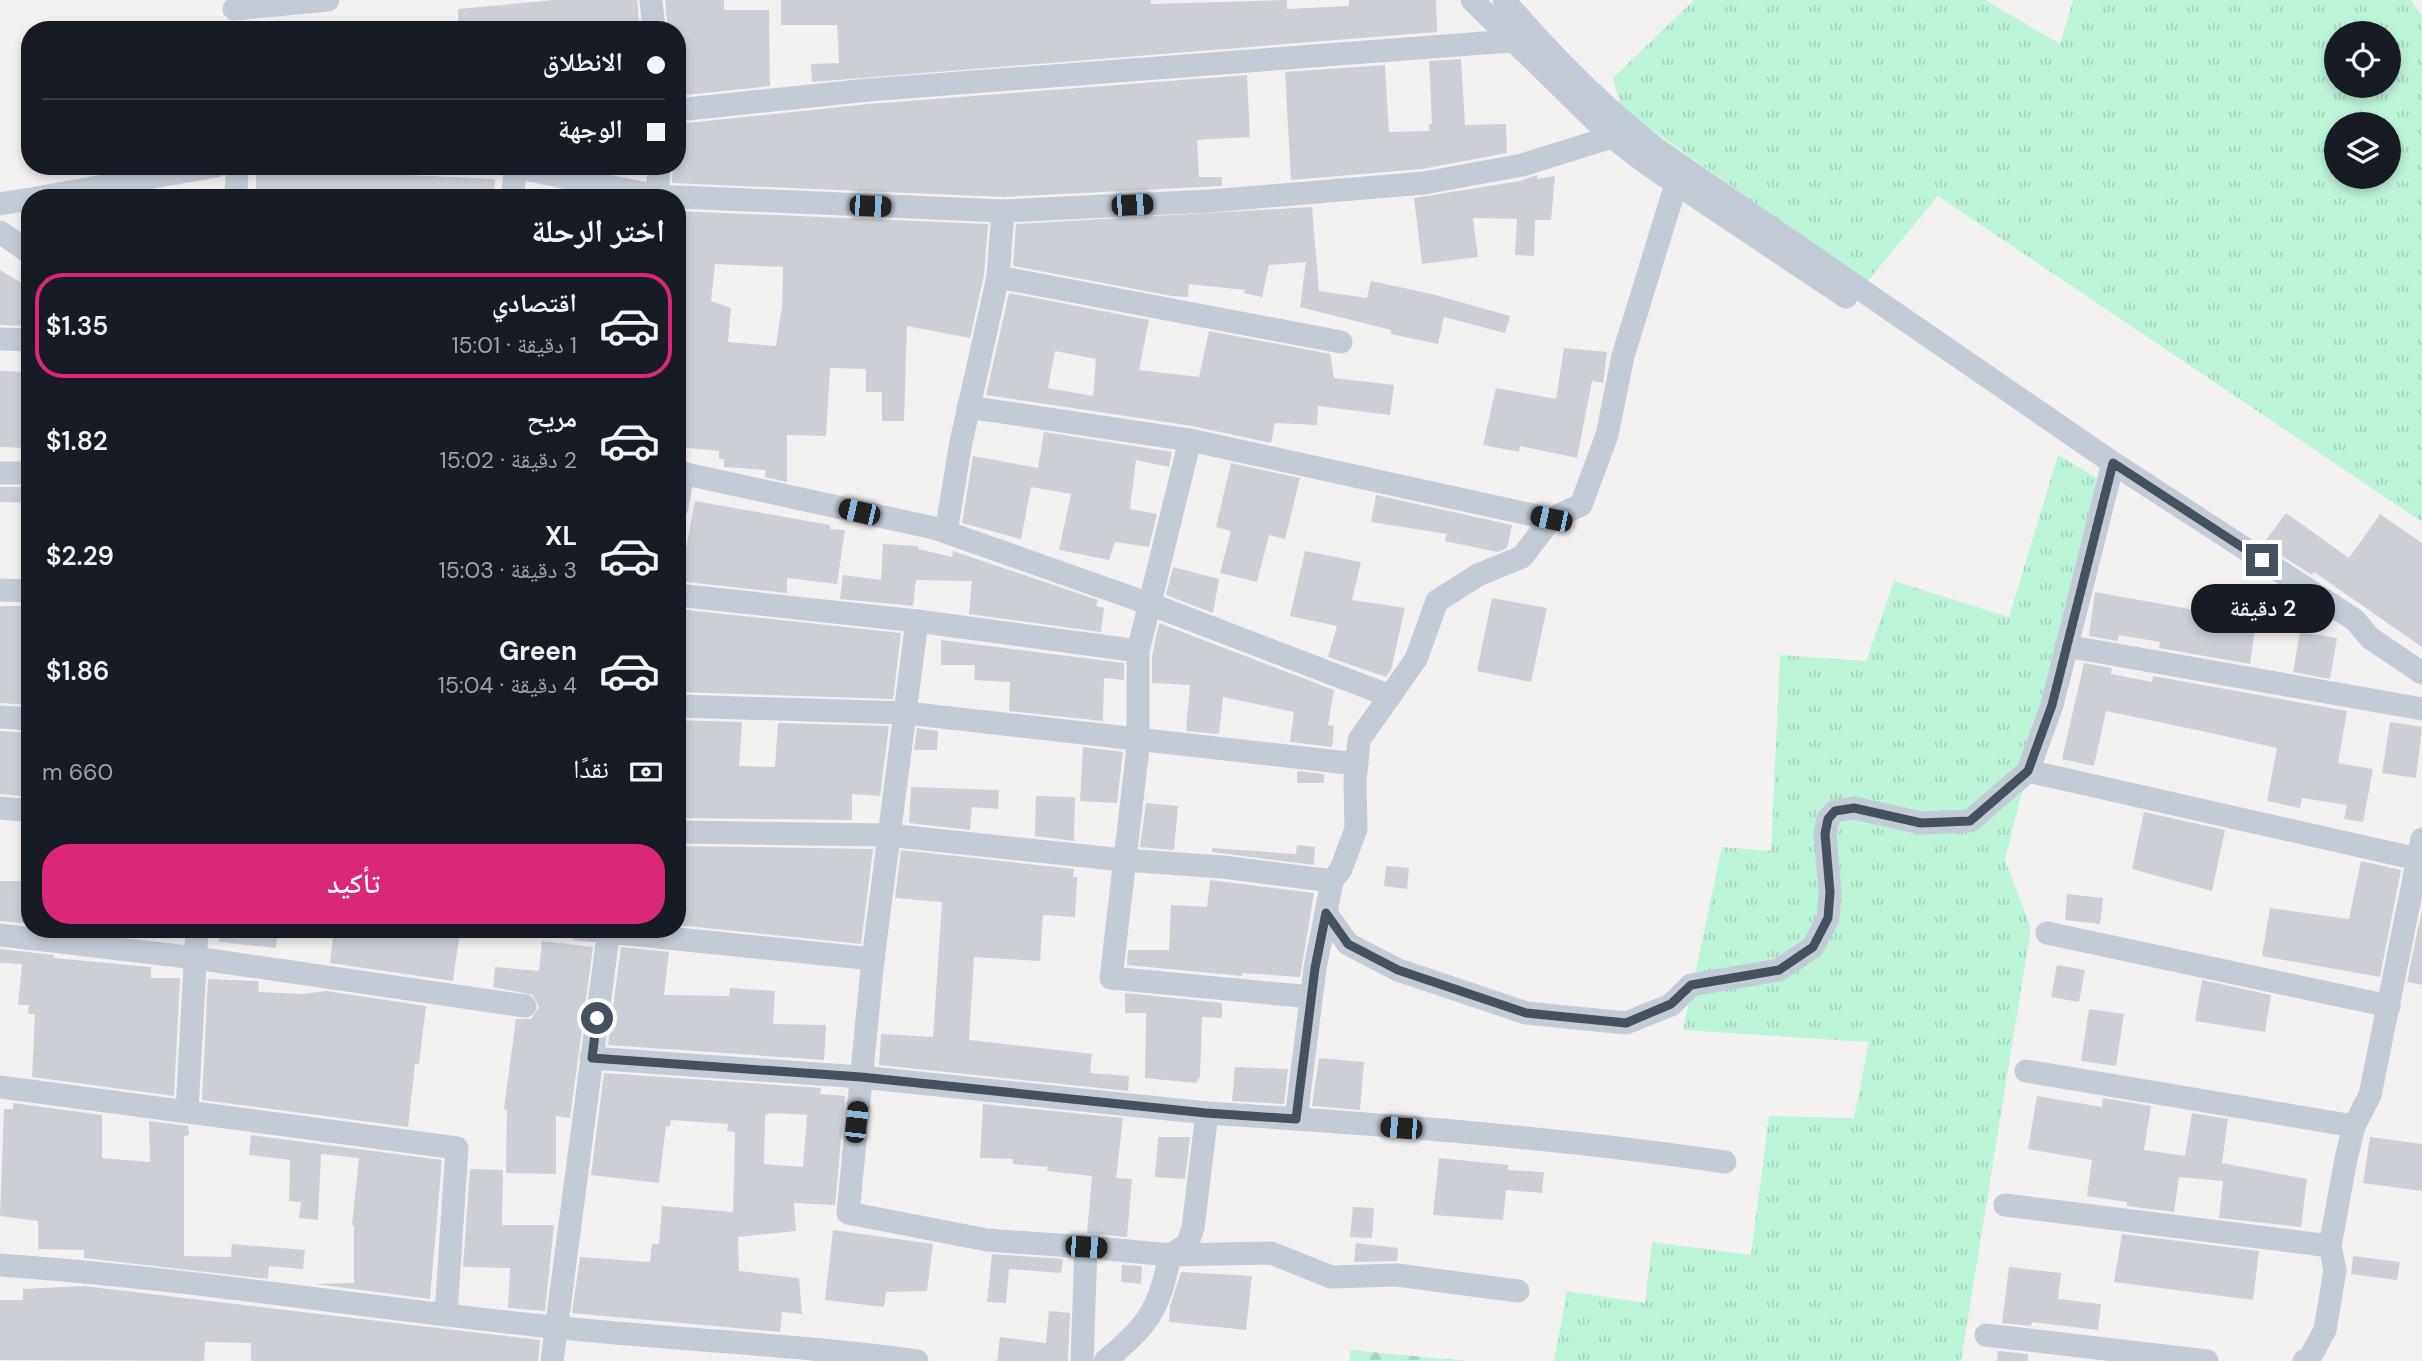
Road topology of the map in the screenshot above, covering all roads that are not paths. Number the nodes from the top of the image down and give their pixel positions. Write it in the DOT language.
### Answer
graph roads {
  1 [pos="328,0"];
  2 [pos="651,0"];
  3 [pos="1472,0"];
  4 [pos="1504,0"];
  5 [pos="234,13"];
  6 [pos="653,21"];
  7 [pos="1510,41"];
  8 [pos="686,109"];
  9 [pos="1617,129"];
  10 [pos="165,175"];
  11 [pos="554,175"];
  12 [pos="1676,184"];
  13 [pos="87,189"];
  14 [pos="619,189"];
  15 [pos="686,198"];
  16 [pos="21,200"];
  17 [pos="0,204"];
  18 [pos="1003,211"];
  19 [pos="0,232"];
  20 [pos="21,247"];
  21 [pos="998,277"];
  22 [pos="0,339"];
  23 [pos="21,340"];
  24 [pos="1341,342"];
  25 [pos="968,407"];
  26 [pos="1190,440"];
  27 [pos="2110,470"];
  28 [pos="0,473"];
  29 [pos="21,473"];
  30 [pos="686,473"];
  31 [pos="1551,519"];
  32 [pos="946,532"];
  33 [pos="0,590"];
  34 [pos="21,591"];
  35 [pos="686,595"];
  36 [pos="1150,604"];
  37 [pos="917,621"];
  38 [pos="2066,646"];
  39 [pos="1138,651"];
  40 [pos="2422,673"];
  41 [pos="1390,696"];
  42 [pos="686,706"];
  43 [pos="2422,709"];
  44 [pos="906,713"];
  45 [pos="0,717"];
  46 [pos="21,718"];
  47 [pos="1138,740"];
  48 [pos="1357,764"];
  49 [pos="2028,771"];
  50 [pos="0,808"];
  51 [pos="21,810"];
  52 [pos="686,832"];
  53 [pos="888,835"];
  54 [pos="2421,853"];
  55 [pos="1123,860"];
  56 [pos="1332,881"];
  57 [pos="1326,913"];
  58 [pos="2047,933"];
  59 [pos="0,934"];
  60 [pos="21,937"];
  61 [pos="33,938"];
  62 [pos="197,938"];
  63 [pos="608,938"];
  64 [pos="675,938"];
  65 [pos="196,958"];
  66 [pos="873,959"];
  67 [pos="1311,997"];
  68 [pos="525,1006"];
  69 [pos="2389,1006"];
  70 [pos="592,1058"];
  71 [pos="2026,1071"];
  72 [pos="861,1077"];
  73 [pos="0,1087"];
  74 [pos="187,1111"];
  75 [pos="1206,1113"];
  76 [pos="1296,1119"];
  77 [pos="2354,1126"];
  78 [pos="1725,1162"];
  79 [pos="2005,1205"];
  80 [pos="2330,1246"];
  81 [pos="1086,1247"];
  82 [pos="1170,1255"];
  83 [pos="0,1265"];
  84 [pos="1518,1291"];
  85 [pos="446,1314"];
  86 [pos="554,1327"];
  87 [pos="1986,1335"];
  88 [pos="833,1355"];
  89 [pos="552,1361"];
  90 [pos="916,1361"];
  91 [pos="1082,1361"];
  92 [pos="1104,1361"];
  93 [pos="2207,1361"];
  94 [pos="2304,1361"];
  1 -- 5 [label="street"];
  2 -- 6 [label="street"];
  3 -- 7 [label="street"];
  4 -- 9 [label="street"];
  7 -- 8 [label="street"];
  7 -- 9 [label="street"];
  9 -- 12 [label="street"];
  9 -- 18 [label="street"];
  9 -- 27 [label="street"];
  10 -- 13 [label="street"];
  11 -- 14 [label="street"];
  12 -- 27 [label="street"];
  12 -- 31 [label="street"];
  15 -- 18 [label="street"];
  16 -- 17 [label="street"];
  18 -- 21 [label="street"];
  19 -- 20 [label="street"];
  21 -- 24 [label="street"];
  21 -- 25 [label="street"];
  22 -- 23 [label="street"];
  25 -- 26 [label="street"];
  25 -- 32 [label="street"];
  26 -- 31 [label="street"];
  26 -- 36 [label="street"];
  27 -- 38 [label="street"];
  27 -- 40 [label="street"];
  28 -- 29 [label="street"];
  30 -- 32 [label="street"];
  31 -- 41 [label="street"];
  32 -- 36 [label="street"];
  33 -- 34 [label="street"];
  35 -- 37 [label="street"];
  36 -- 39 [label="street"];
  36 -- 41 [label="street"];
  37 -- 39 [label="street"];
  37 -- 44 [label="street"];
  38 -- 43 [label="street"];
  38 -- 49 [label="street"];
  39 -- 47 [label="street"];
  41 -- 48 [label="street"];
  42 -- 44 [label="street"];
  44 -- 47 [label="street"];
  44 -- 53 [label="street"];
  45 -- 46 [label="street"];
  47 -- 48 [label="street"];
  47 -- 55 [label="street"];
  48 -- 56 [label="street"];
  49 -- 54 [label="street"];
  49 -- 57 [label="street"];
  50 -- 51 [label="street"];
  52 -- 53 [label="street"];
  53 -- 55 [label="street"];
  53 -- 66 [label="street"];
  54 -- 69 [label="street"];
  55 -- 56 [label="street"];
  55 -- 67 [label="street"];
  56 -- 57 [label="street"];
  57 -- 67 [label="street"];
  58 -- 69 [label="street"];
  59 -- 60 [label="street"];
  61 -- 65 [label="street"];
  62 -- 65 [label="street"];
  63 -- 70 [label="street"];
  64 -- 66 [label="street"];
  65 -- 68 [label="street"];
  65 -- 74 [label="street"];
  66 -- 72 [label="street"];
  67 -- 76 [label="street"];
  69 -- 77 [label="street"];
  70 -- 72 [label="street"];
  70 -- 86 [label="street"];
  71 -- 77 [label="street"];
  72 -- 75 [label="street"];
  72 -- 81 [label="street"];
  73 -- 74 [label="street"];
  74 -- 85 [label="street"];
  75 -- 76 [label="street"];
  75 -- 82 [label="street"];
  76 -- 78 [label="street"];
  77 -- 80 [label="street"];
  79 -- 80 [label="street"];
  80 -- 94 [label="street"];
  81 -- 82 [label="street"];
  81 -- 91 [label="street"];
  82 -- 84 [label="street"];
  82 -- 92 [label="street"];
  83 -- 85 [label="street"];
  85 -- 86 [label="street"];
  86 -- 88 [label="street"];
  86 -- 89 [label="street"];
  87 -- 93 [label="street"];
  88 -- 90 [label="street"];
}
